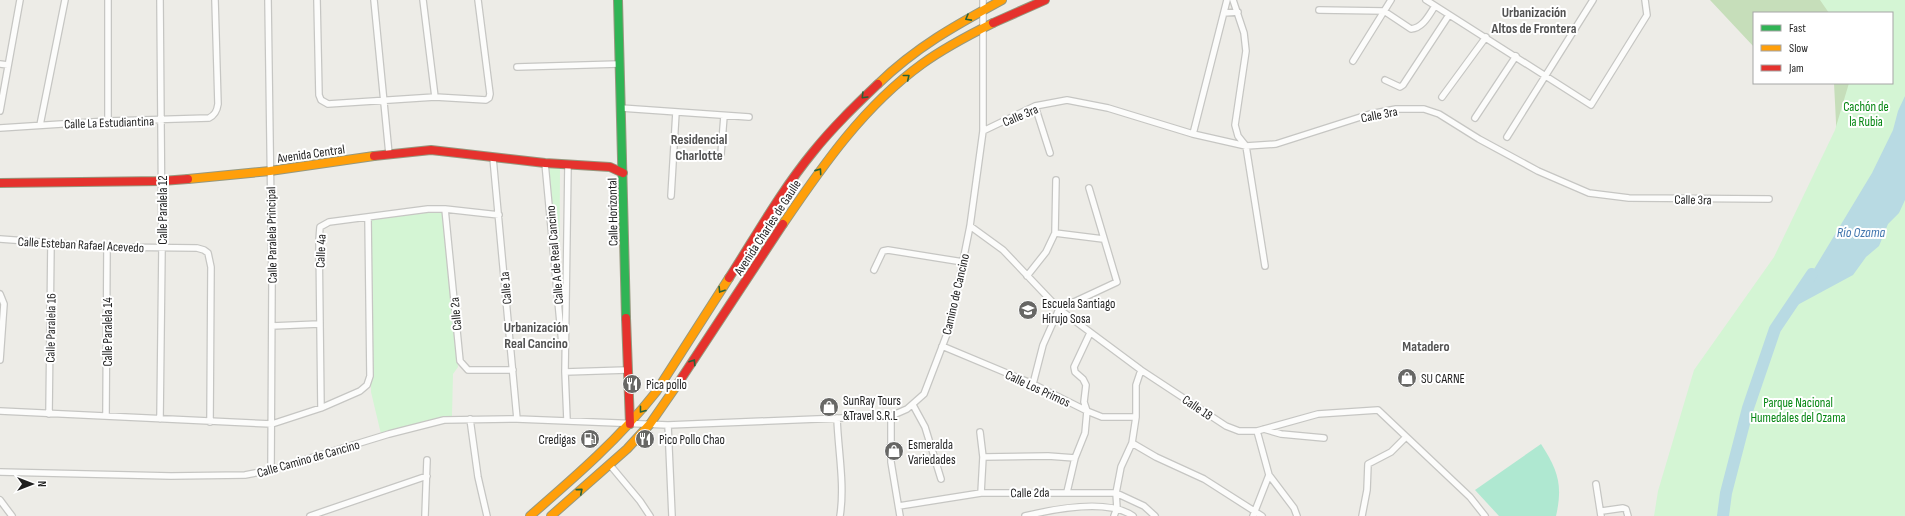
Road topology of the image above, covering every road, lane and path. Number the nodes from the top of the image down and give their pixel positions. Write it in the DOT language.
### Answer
graph roads {
  1 [pos="20,0"];
  2 [pos="65,0"];
  3 [pos="108,0"];
  4 [pos="160,0"];
  5 [pos="215,0"];
  6 [pos="268,0"];
  7 [pos="317,0"];
  8 [pos="374,0"];
  9 [pos="423,0"];
  10 [pos="478,0"];
  11 [pos="618,0"];
  12 [pos="983,0"];
  13 [pos="1002,0"];
  14 [pos="1045,0"];
  15 [pos="1227,0"];
  16 [pos="1233,0"];
  17 [pos="1391,0"];
  18 [pos="1426,0"];
  19 [pos="1594,0"];
  20 [pos="1645,0"];
  21 [pos="1435,6"];
  22 [pos="983,10"];
  23 [pos="1319,10"];
  24 [pos="1384,11"];
  25 [pos="1238,12"];
  26 [pos="1224,13"];
  27 [pos="1449,15"];
  28 [pos="984,27"];
  29 [pos="1486,37"];
  30 [pos="1516,56"];
  31 [pos="1353,61"];
  32 [pos="0,64"];
  33 [pos="619,64"];
  34 [pos="8,65"];
  35 [pos="517,67"];
  36 [pos="1546,75"];
  37 [pos="1385,80"];
  38 [pos="435,97"];
  39 [pos="1442,97"];
  40 [pos="384,100"];
  41 [pos="1035,106"];
  42 [pos="621,108"];
  43 [pos="0,111"];
  44 [pos="676,112"];
  45 [pos="724,116"];
  46 [pos="749,117"];
  47 [pos="1476,118"];
  48 [pos="161,120"];
  49 [pos="108,121"];
  50 [pos="40,125"];
  51 [pos="0,128"];
  52 [pos="983,131"];
  53 [pos="1193,134"];
  54 [pos="1506,137"];
  55 [pos="1246,146"];
  56 [pos="1050,153"];
  57 [pos="389,154"];
  58 [pos="721,154"];
  59 [pos="493,158"];
  60 [pos="545,163"];
  61 [pos="568,165"];
  62 [pos="270,171"];
  63 [pos="623,173"];
  64 [pos="1056,180"];
  65 [pos="162,181"];
  66 [pos="0,184"];
  67 [pos="1089,188"];
  68 [pos="671,196"];
  69 [pos="1769,200"];
  70 [pos="445,209"];
  71 [pos="498,215"];
  72 [pos="368,217"];
  73 [pos="970,226"];
  74 [pos="1055,233"];
  75 [pos="0,239"];
  76 [pos="1103,239"];
  77 [pos="51,243"];
  78 [pos="107,247"];
  79 [pos="162,248"];
  80 [pos="963,262"];
  81 [pos="1265,266"];
  82 [pos="874,270"];
  83 [pos="1027,276"];
  84 [pos="0,294"];
  85 [pos="1059,309"];
  86 [pos="319,324"];
  87 [pos="272,326"];
  88 [pos="1090,333"];
  89 [pos="942,346"];
  90 [pos="0,360"];
  91 [pos="513,370"];
  92 [pos="627,370"];
  93 [pos="1141,370"];
  94 [pos="565,372"];
  95 [pos="1033,384"];
  96 [pos="913,405"];
  97 [pos="321,408"];
  98 [pos="0,411"];
  99 [pos="1087,411"];
  100 [pos="49,414"];
  101 [pos="106,416"];
  102 [pos="891,416"];
  103 [pos="1136,417"];
  104 [pos="837,418"];
  105 [pos="160,419"];
  106 [pos="470,419"];
  107 [pos="517,419"];
  108 [pos="567,420"];
  109 [pos="210,422"];
  110 [pos="272,424"];
  111 [pos="630,424"];
  112 [pos="649,425"];
  113 [pos="668,425"];
  114 [pos="1264,429"];
  115 [pos="1257,431"];
  116 [pos="980,432"];
  117 [pos="1406,437"];
  118 [pos="1324,438"];
  119 [pos="1132,443"];
  120 [pos="983,457"];
  121 [pos="1076,458"];
  122 [pos="427,460"];
  123 [pos="610,465"];
  124 [pos="271,470"];
  125 [pos="0,472"];
  126 [pos="1269,475"];
  127 [pos="427,476"];
  128 [pos="941,479"];
  129 [pos="1596,484"];
  130 [pos="1067,492"];
  131 [pos="981,493"];
  132 [pos="1116,493"];
  133 [pos="0,500"];
  134 [pos="899,506"];
  135 [pos="1117,508"];
  136 [pos="1254,514"];
  137 [pos="1602,514"];
  138 [pos="12,516"];
  139 [pos="310,516"];
  140 [pos="425,516"];
  141 [pos="487,516"];
  142 [pos="530,516"];
  143 [pos="551,516"];
  144 [pos="650,516"];
  145 [pos="672,516"];
  146 [pos="840,516"];
  147 [pos="900,516"];
  148 [pos="1025,516"];
  149 [pos="1114,516"];
  150 [pos="1133,516"];
  151 [pos="1155,516"];
  152 [pos="1262,516"];
  153 [pos="1297,516"];
  154 [pos="1362,516"];
  155 [pos="1485,516"];
  156 [pos="1628,516"];
  1 -- 34 [label="street"];
  2 -- 50 [label="street"];
  3 -- 49 [label="street"];
  4 -- 48 [label="street, Calle Paralela 12"];
  5 -- 48 [label="street, Calle La Estudiantina"];
  6 -- 62 [label="street, Calle Paralela Principal"];
  7 -- 40 [label="street"];
  8 -- 40 [label="street"];
  9 -- 38 [label="street"];
  10 -- 38 [label="street"];
  11 -- 33 [label="main road, Calle Horizontal"];
  12 -- 22 [label="street, Camino de Cancino"];
  13 -- 22 [label="main road, Avenida Charles de Gaulle"];
  14 -- 28 [label="main road, Avenida Charles de Gaulle"];
  15 -- 26 [label="street"];
  16 -- 25 [label="street"];
  17 -- 24 [label="street"];
  18 -- 21 [label="street"];
  19 -- 36 [label="street"];
  20 -- 36 [label="street"];
  21 -- 24 [label="street"];
  21 -- 27 [label="street"];
  22 -- 28 [label="street, Camino de Cancino"];
  22 -- 111 [label="main road, Avenida Charles de Gaulle, one-way"];
  23 -- 24 [label="street"];
  24 -- 31 [label="street"];
  25 -- 26 [label="street"];
  25 -- 55 [label="street"];
  26 -- 53 [label="street"];
  27 -- 29 [label="street"];
  27 -- 37 [label="street"];
  28 -- 52 [label="street, Camino de Cancino"];
  112 -- 28 [label="main road, Avenida Charles de Gaulle, one-way"];
  29 -- 30 [label="street"];
  29 -- 39 [label="street"];
  30 -- 36 [label="street"];
  30 -- 47 [label="street"];
  32 -- 34 [label="street"];
  33 -- 35 [label="street"];
  33 -- 42 [label="main road, Calle Horizontal"];
  34 -- 43 [label="street"];
  36 -- 54 [label="street"];
  38 -- 40 [label="street"];
  40 -- 57 [label="street"];
  41 -- 52 [label="street, Calle 3ra"];
  41 -- 53 [label="street, Calle 3ra"];
  41 -- 56 [label="street"];
  42 -- 44 [label="street"];
  42 -- 63 [label="main road, Calle Horizontal"];
  44 -- 45 [label="street"];
  44 -- 68 [label="street"];
  45 -- 46 [label="street"];
  45 -- 58 [label="street"];
  48 -- 49 [label="street, Calle La Estudiantina"];
  48 -- 65 [label="street, Calle Paralela 12"];
  49 -- 50 [label="street, Calle La Estudiantina"];
  50 -- 51 [label="street, Calle La Estudiantina"];
  52 -- 73 [label="street, Camino de Cancino"];
  53 -- 55 [label="street, Calle 3ra"];
  55 -- 69 [label="street, Calle 3ra"];
  55 -- 81 [label="street"];
  57 -- 59 [label="main road, Avenida Central"];
  57 -- 62 [label="main road, Avenida Central"];
  59 -- 60 [label="main road, Avenida Central"];
  59 -- 71 [label="street, Calle 1a"];
  60 -- 61 [label="main road, Avenida Central"];
  60 -- 94 [label="street, Calle A de Real Cancino"];
  61 -- 63 [label="main road, Avenida Central"];
  61 -- 94 [label="street"];
  62 -- 65 [label="main road, Avenida Central"];
  62 -- 87 [label="street, Calle Paralela Principal"];
  63 -- 92 [label="main road, Calle Horizontal"];
  64 -- 74 [label="street"];
  65 -- 66 [label="main road, Avenida Central"];
  65 -- 79 [label="street, Calle Paralela 12"];
  67 -- 76 [label="street"];
  70 -- 71 [label="street, Calle 4a"];
  70 -- 72 [label="street, Calle 4a"];
  70 -- 91 [label="street, Calle 2a"];
  71 -- 91 [label="street, Calle 1a"];
  72 -- 86 [label="street, Calle 4a"];
  72 -- 97 [label="street"];
  73 -- 80 [label="street, Camino de Cancino"];
  73 -- 83 [label="street, Calle 18"];
  74 -- 76 [label="street"];
  74 -- 83 [label="street"];
  75 -- 77 [label="street, Calle Esteban Rafael Acevedo"];
  76 -- 85 [label="street"];
  77 -- 78 [label="street, Calle Esteban Rafael Acevedo"];
  77 -- 100 [label="street, Calle Paralela 16"];
  78 -- 79 [label="street, Calle Esteban Rafael Acevedo"];
  78 -- 101 [label="street, Calle Paralela 14"];
  79 -- 105 [label="street, Calle Paralela 12"];
  79 -- 109 [label="street, Calle Esteban Rafael Acevedo"];
  80 -- 82 [label="street"];
  80 -- 89 [label="street, Camino de Cancino"];
  83 -- 85 [label="street, Calle 18"];
  84 -- 90 [label="street"];
  85 -- 88 [label="street, Calle 18"];
  85 -- 95 [label="street"];
  86 -- 87 [label="street"];
  86 -- 97 [label="street, Calle 4a"];
  87 -- 110 [label="street, Calle Paralela Principal"];
  88 -- 93 [label="street, Calle 18"];
  88 -- 99 [label="street"];
  89 -- 95 [label="street, Calle Los Primos"];
  89 -- 96 [label="street, Camino de Cancino"];
  91 -- 107 [label="street, Calle 1a"];
  92 -- 94 [label="street"];
  92 -- 111 [label="main road, Calle Horizontal"];
  93 -- 103 [label="street"];
  93 -- 115 [label="street, Calle 18"];
  94 -- 108 [label="street"];
  95 -- 99 [label="street, Calle Los Primos"];
  96 -- 102 [label="street, Camino de Cancino"];
  96 -- 128 [label="street"];
  97 -- 110 [label="street"];
  98 -- 100 [label="street"];
  99 -- 103 [label="street, Calle Los Primos"];
  99 -- 121 [label="street"];
  100 -- 101 [label="street"];
  101 -- 105 [label="street"];
  102 -- 104 [label="street, Camino de Cancino"];
  102 -- 134 [label="street"];
  103 -- 119 [label="street"];
  104 -- 113 [label="street, Camino de Cancino"];
  104 -- 146 [label="street"];
  105 -- 109 [label="street"];
  106 -- 107 [label="street, Calle Camino de Cancino"];
  106 -- 124 [label="street, Calle Camino de Cancino"];
  106 -- 141 [label="street"];
  107 -- 108 [label="street, Calle Camino de Cancino"];
  108 -- 111 [label="street, Camino de Cancino"];
  109 -- 110 [label="street"];
  110 -- 124 [label="street, Calle Paralela Principal"];
  111 -- 112 [label="street, Camino de Cancino"];
  111 -- 142 [label="main road, Avenida Charles de Gaulle"];
  112 -- 113 [label="street, Camino de Cancino"];
  112 -- 123 [label="main road, Avenida Charles de Gaulle"];
  113 -- 145 [label="street"];
  114 -- 115 [label="street, Calle 18"];
  114 -- 117 [label="street, Calle 18"];
  114 -- 118 [label="street"];
  115 -- 126 [label="street"];
  116 -- 120 [label="street"];
  117 -- 154 [label="street"];
  117 -- 155 [label="street, Calle 18"];
  119 -- 132 [label="street"];
  119 -- 136 [label="street"];
  120 -- 121 [label="street"];
  120 -- 131 [label="street"];
  121 -- 130 [label="street"];
  122 -- 127 [label="street"];
  143 -- 123 [label="main road, Avenida Charles de Gaulle, one-way"];
  123 -- 144 [label="street"];
  124 -- 125 [label="street, Calle Camino de Cancino"];
  126 -- 136 [label="street"];
  126 -- 153 [label="street"];
  127 -- 139 [label="street"];
  127 -- 140 [label="street"];
  129 -- 137 [label="street"];
  130 -- 131 [label="street, Calle 2da"];
  130 -- 132 [label="street, Calle 2da"];
  131 -- 134 [label="street, Calle 2da"];
  132 -- 135 [label="street"];
  132 -- 151 [label="street, Calle 2da"];
  133 -- 138 [label="street"];
  134 -- 147 [label="street"];
  135 -- 148 [label="street"];
  135 -- 149 [label="street"];
  135 -- 150 [label="street"];
  136 -- 152 [label="street"];
  137 -- 156 [label="street"];
}
